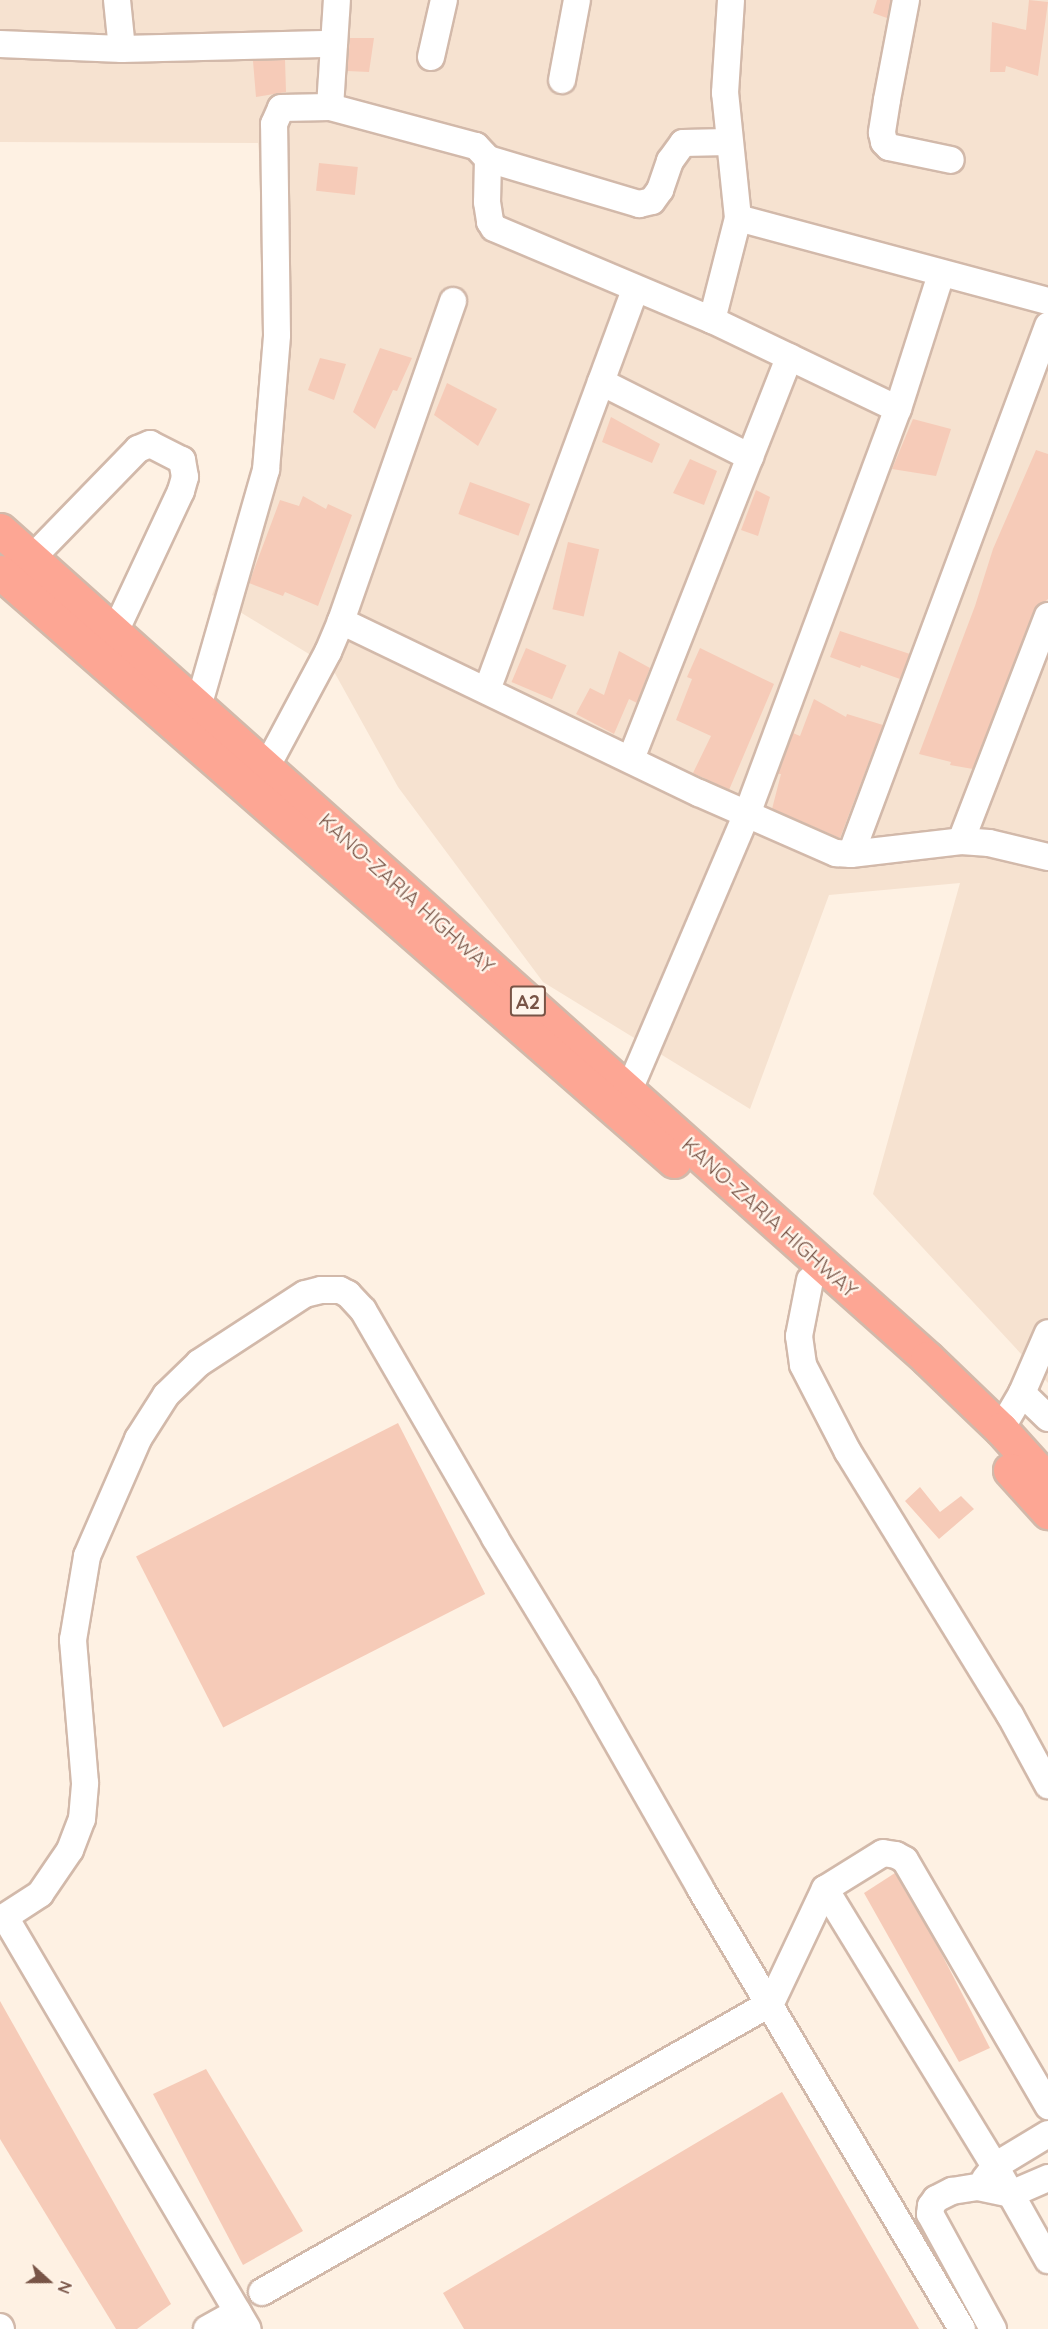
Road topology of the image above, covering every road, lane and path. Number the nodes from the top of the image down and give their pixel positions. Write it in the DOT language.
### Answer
graph roads {
  1 [pos="117,0"];
  2 [pos="337,0"];
  3 [pos="444,0"];
  4 [pos="577,0"];
  5 [pos="731,0"];
  6 [pos="906,0"];
  7 [pos="0,44"];
  8 [pos="334,44"];
  9 [pos="122,49"];
  10 [pos="430,57"];
  11 [pos="562,80"];
  12 [pos="330,107"];
  13 [pos="728,142"];
  14 [pos="488,159"];
  15 [pos="951,160"];
  16 [pos="738,218"];
  17 [pos="941,274"];
  18 [pos="635,289"];
  19 [pos="1046,296"];
  20 [pos="453,300"];
  21 [pos="712,320"];
  22 [pos="1048,326"];
  23 [pos="789,357"];
  24 [pos="601,382"];
  25 [pos="898,409"];
  26 [pos="750,457"];
  27 [pos="0,530"];
  28 [pos="32,558"];
  29 [pos="0,572"];
  30 [pos="1048,616"];
  31 [pos="341,621"];
  32 [pos="115,632"];
  33 [pos="487,690"];
  34 [pos="198,707"];
  35 [pos="631,759"];
  36 [pos="266,768"];
  37 [pos="747,814"];
  38 [pos="961,841"];
  39 [pos="851,854"];
  40 [pos="1048,858"];
  41 [pos="629,1090"];
  42 [pos="810,1280"];
  43 [pos="1048,1333"];
  44 [pos="1022,1393"];
  45 [pos="1048,1418"];
  46 [pos="1001,1429"];
  47 [pos="1048,1481"];
  48 [pos="1048,1512"];
  49 [pos="1048,1785"];
  50 [pos="825,1889"];
  51 [pos="3,1918"];
  52 [pos="771,2003"];
  53 [pos="1048,2106"];
  54 [pos="1048,2134"];
  55 [pos="995,2166"];
  56 [pos="1048,2178"];
  57 [pos="978,2187"];
  58 [pos="1011,2194"];
  59 [pos="1048,2260"];
  60 [pos="262,2292"];
  61 [pos="243,2320"];
  62 [pos="207,2329"];
  63 [pos="962,2329"];
  64 [pos="993,2329"];
  1 -- 9 [label="street"];
  2 -- 8 [label="street"];
  3 -- 10 [label="street"];
  4 -- 11 [label="street"];
  5 -- 13 [label="street"];
  6 -- 15 [label="street"];
  7 -- 9 [label="street"];
  8 -- 9 [label="street"];
  8 -- 12 [label="street"];
  12 -- 14 [label="street"];
  12 -- 34 [label="street"];
  13 -- 14 [label="street"];
  13 -- 16 [label="street"];
  14 -- 18 [label="street"];
  16 -- 17 [label="street"];
  16 -- 21 [label="street"];
  17 -- 19 [label="street"];
  17 -- 25 [label="street"];
  18 -- 21 [label="street"];
  18 -- 24 [label="street"];
  20 -- 31 [label="street"];
  21 -- 23 [label="street"];
  22 -- 39 [label="street"];
  23 -- 25 [label="street"];
  23 -- 26 [label="street"];
  24 -- 26 [label="street"];
  24 -- 33 [label="street"];
  25 -- 37 [label="street"];
  26 -- 35 [label="street"];
  27 -- 28 [label="highway, KANO-ZARIA HIGHWAY / A2"];
  28 -- 32 [label="highway, KANO-ZARIA HIGHWAY / A2"];
  28 -- 32 [label="street"];
  29 -- 42 [label="highway, KANO-ZARIA HIGHWAY / A2"];
  30 -- 38 [label="street"];
  31 -- 33 [label="street"];
  31 -- 36 [label="street"];
  32 -- 34 [label="highway, KANO-ZARIA HIGHWAY / A2"];
  33 -- 35 [label="street"];
  34 -- 36 [label="highway, KANO-ZARIA HIGHWAY / A2"];
  35 -- 37 [label="street"];
  36 -- 41 [label="highway, KANO-ZARIA HIGHWAY / A2"];
  37 -- 39 [label="street"];
  37 -- 41 [label="street"];
  38 -- 39 [label="street"];
  38 -- 40 [label="street"];
  41 -- 46 [label="highway, KANO-ZARIA HIGHWAY / A2"];
  42 -- 48 [label="highway, KANO-ZARIA HIGHWAY / A2"];
  42 -- 49 [label="street"];
  43 -- 44 [label="street"];
  44 -- 45 [label="street"];
  44 -- 46 [label="street"];
  46 -- 47 [label="highway, KANO-ZARIA HIGHWAY / A2"];
  50 -- 52 [label="street"];
  50 -- 53 [label="street"];
  50 -- 55 [label="street"];
  51 -- 52 [label="street"];
  51 -- 61 [label="street"];
  52 -- 60 [label="street"];
  52 -- 63 [label="street"];
  54 -- 55 [label="street"];
  55 -- 57 [label="street"];
  55 -- 58 [label="street"];
  56 -- 58 [label="street"];
  57 -- 58 [label="street"];
  57 -- 64 [label="street"];
  58 -- 59 [label="street"];
  61 -- 62 [label="street"];
}
